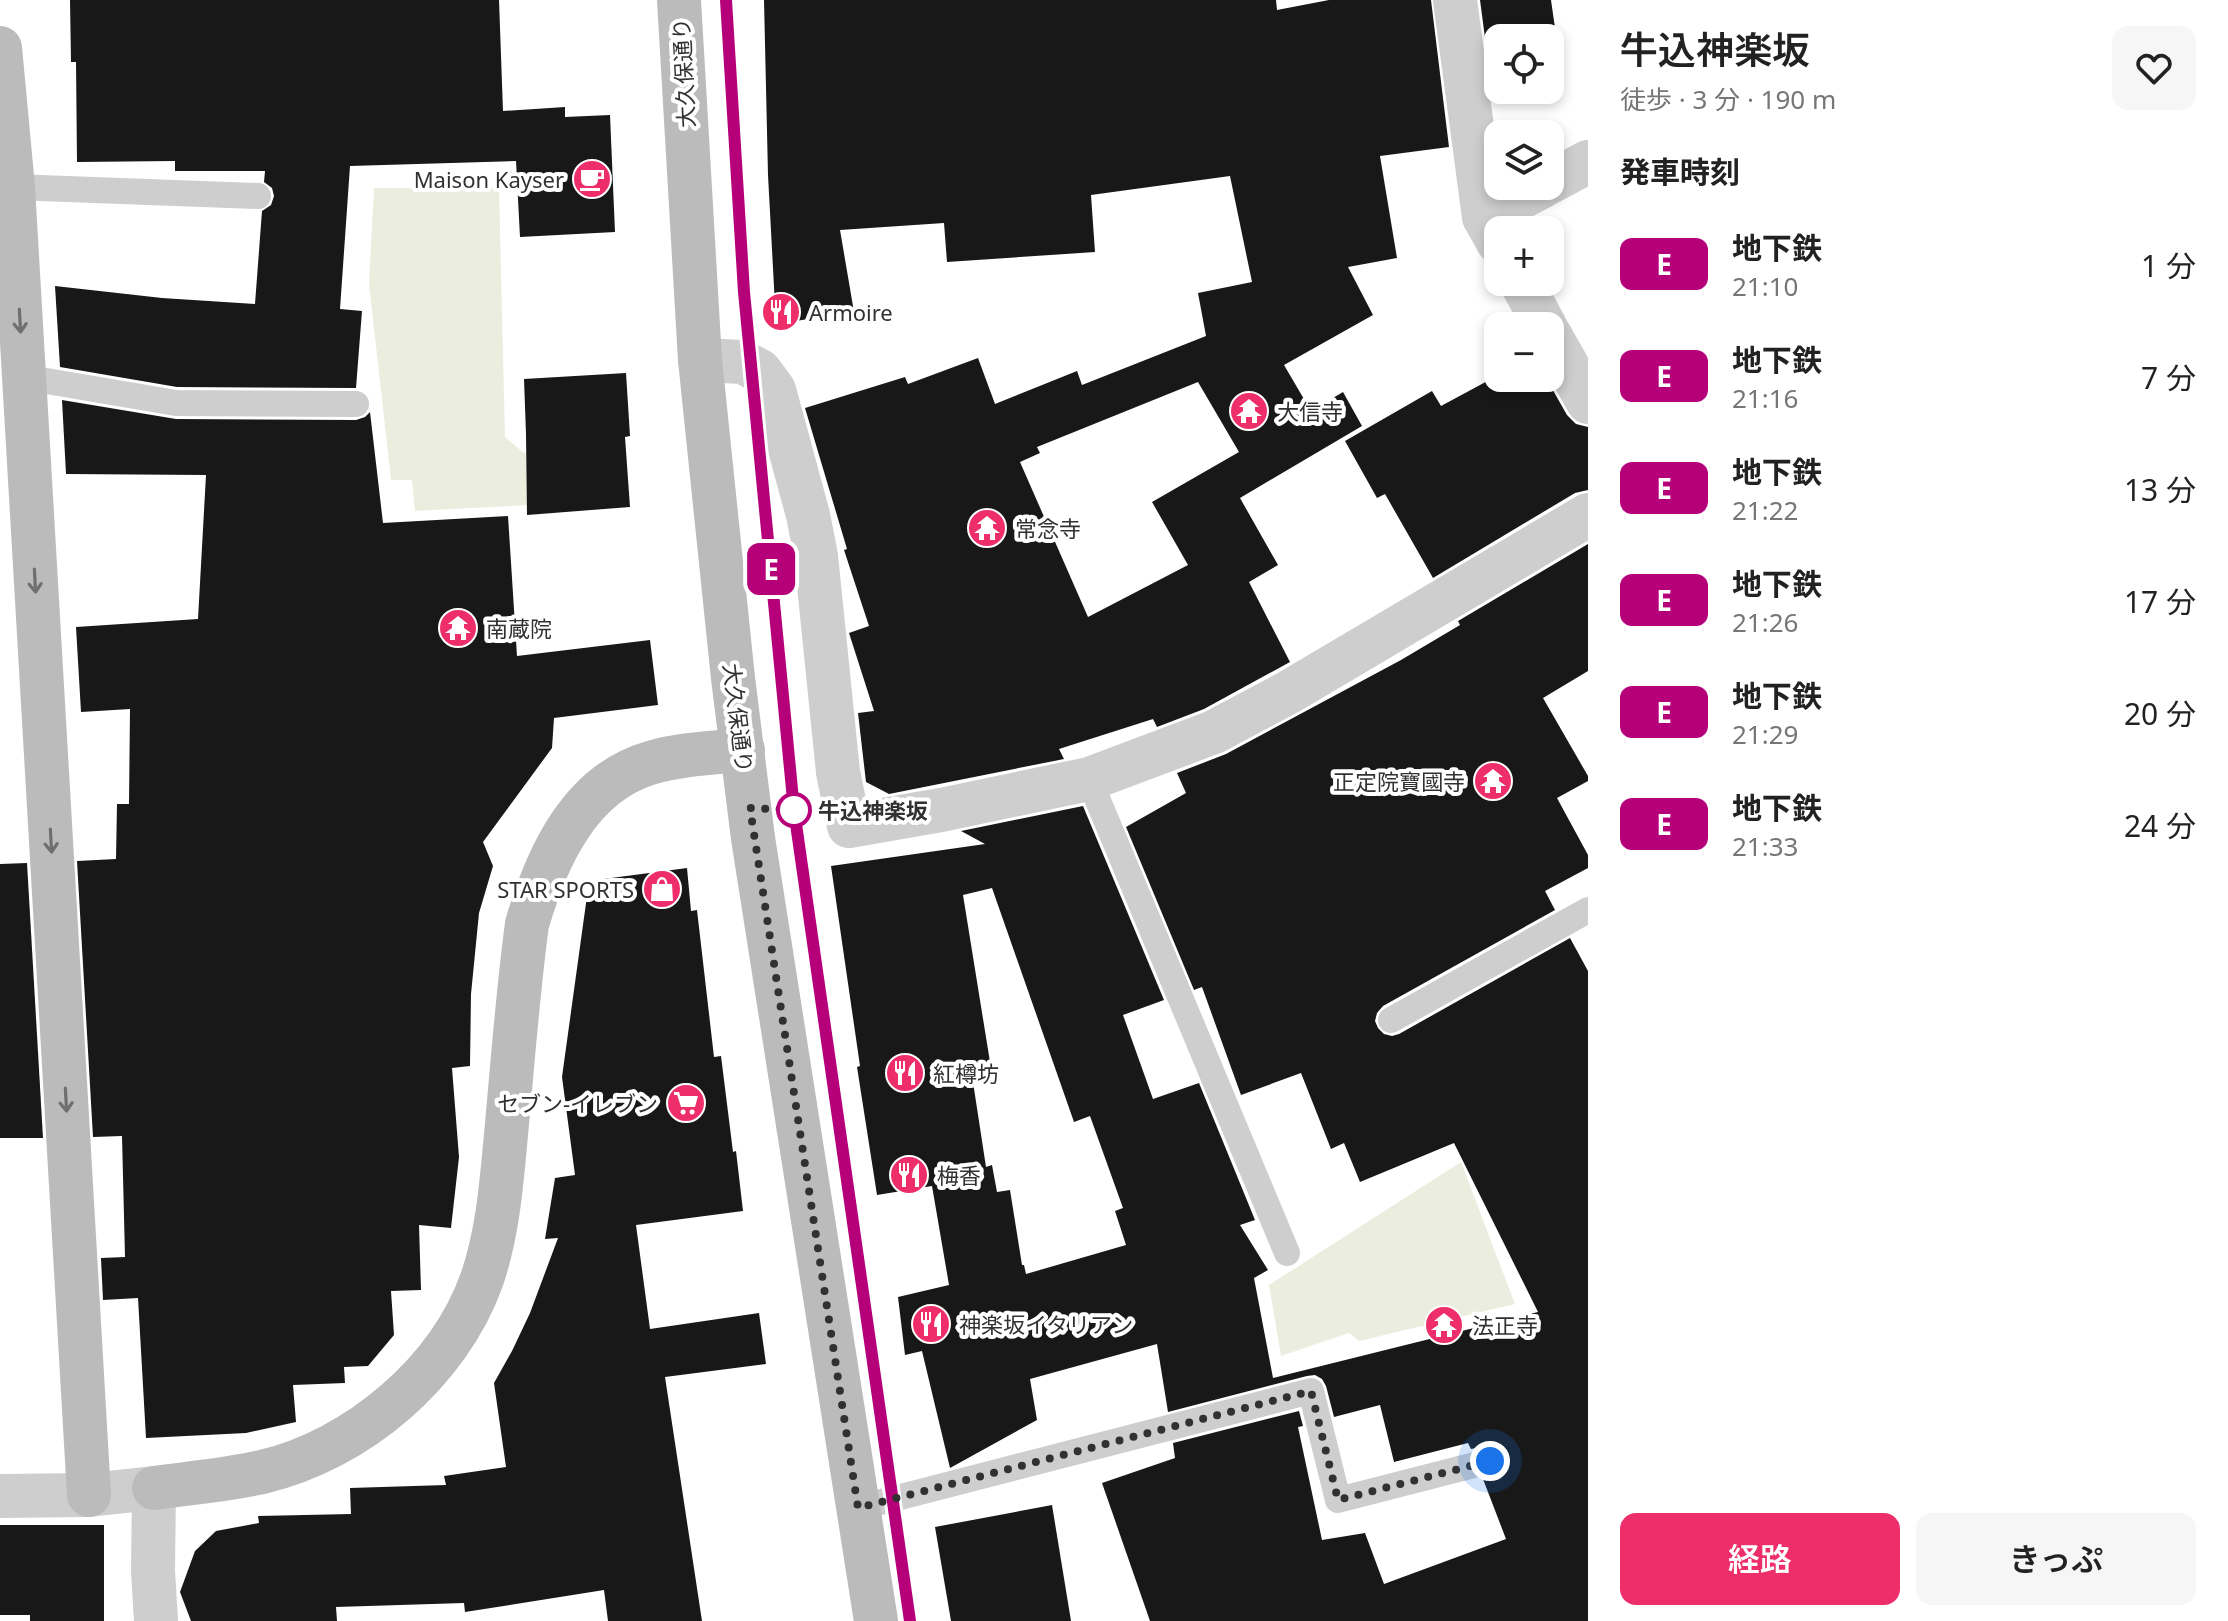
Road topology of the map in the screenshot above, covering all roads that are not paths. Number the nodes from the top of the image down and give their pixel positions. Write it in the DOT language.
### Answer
graph roads {
  1 [pos="679,0"];
  2 [pos="1455,0"];
  3 [pos="0,48"];
  4 [pos="1588,162"];
  5 [pos="1564,175"];
  6 [pos="13,187"];
  7 [pos="258,196"];
  8 [pos="1526,200"];
  9 [pos="1489,216"];
  10 [pos="1508,216"];
  11 [pos="9,276"];
  12 [pos="700,360"];
  13 [pos="1564,360"];
  14 [pos="23,377"];
  15 [pos="1588,402"];
  16 [pos="356,404"];
  17 [pos="1588,515"];
  18 [pos="743,750"];
  19 [pos="1089,779"];
  20 [pos="1588,910"];
  21 [pos="1391,1020"];
  22 [pos="1287,1253"];
  23 [pos="1490,1461"];
  24 [pos="154,1488"];
  25 [pos="89,1495"];
  26 [pos="0,1496"];
  27 [pos="858,1508"];
  28 [pos="156,1621"];
  29 [pos="876,1621"];
  1 -- 12 [label="street, 大久保通り"];
  2 -- 9 [label="street"];
  3 -- 6 [label="street"];
  4 -- 5 [label="street"];
  6 -- 7 [label="lane"];
  6 -- 11 [label="street"];
  8 -- 10 [label="street"];
  11 -- 14 [label="street, one-way"];
  12 -- 18 [label="street, 大久保通り"];
  12 -- 19 [label="street"];
  13 -- 15 [label="street"];
  14 -- 16 [label="lane"];
  14 -- 25 [label="street, one-way"];
  17 -- 19 [label="street"];
  18 -- 24 [label="street"];
  18 -- 27 [label="street, 大久保通り"];
  19 -- 22 [label="lane"];
  20 -- 21 [label="lane"];
  23 -- 27 [label="lane"];
  24 -- 25 [label="street"];
  24 -- 28 [label="street"];
  25 -- 26 [label="street"];
  27 -- 29 [label="street, 大久保通り"];
}
